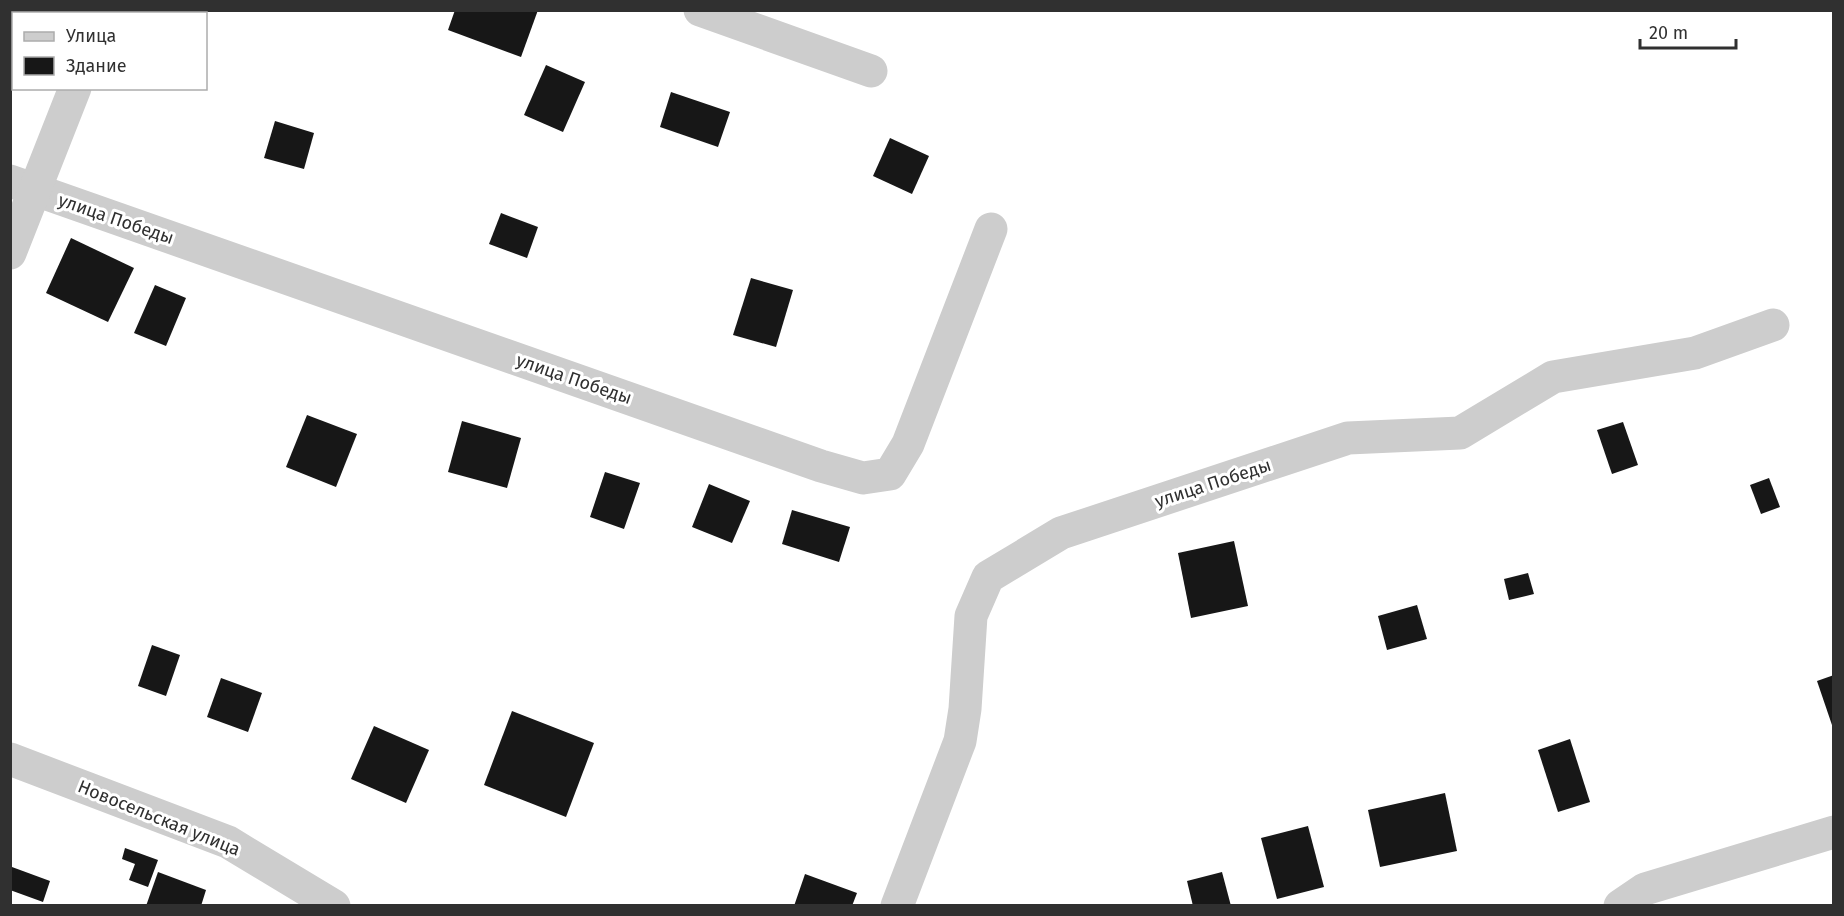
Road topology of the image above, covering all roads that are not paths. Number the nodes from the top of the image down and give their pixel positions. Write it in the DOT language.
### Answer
graph roads {
  1 [pos="700,10"];
  2 [pos="871,71"];
  3 [pos="74,90"];
  4 [pos="23,186"];
  5 [pos="991,229"];
  6 [pos="10,253"];
  7 [pos="1773,325"];
  8 [pos="10,759"];
  9 [pos="1833,832"];
  10 [pos="334,906"];
  11 [pos="897,906"];
  12 [pos="1620,906"];
  1 -- 2 [label="street"];
  3 -- 4 [label="street"];
  4 -- 5 [label="street, улица Победы"];
  4 -- 6 [label="street"];
  7 -- 11 [label="street, улица Победы"];
  8 -- 10 [label="street, Новосельская улица"];
  9 -- 12 [label="street"];
}
